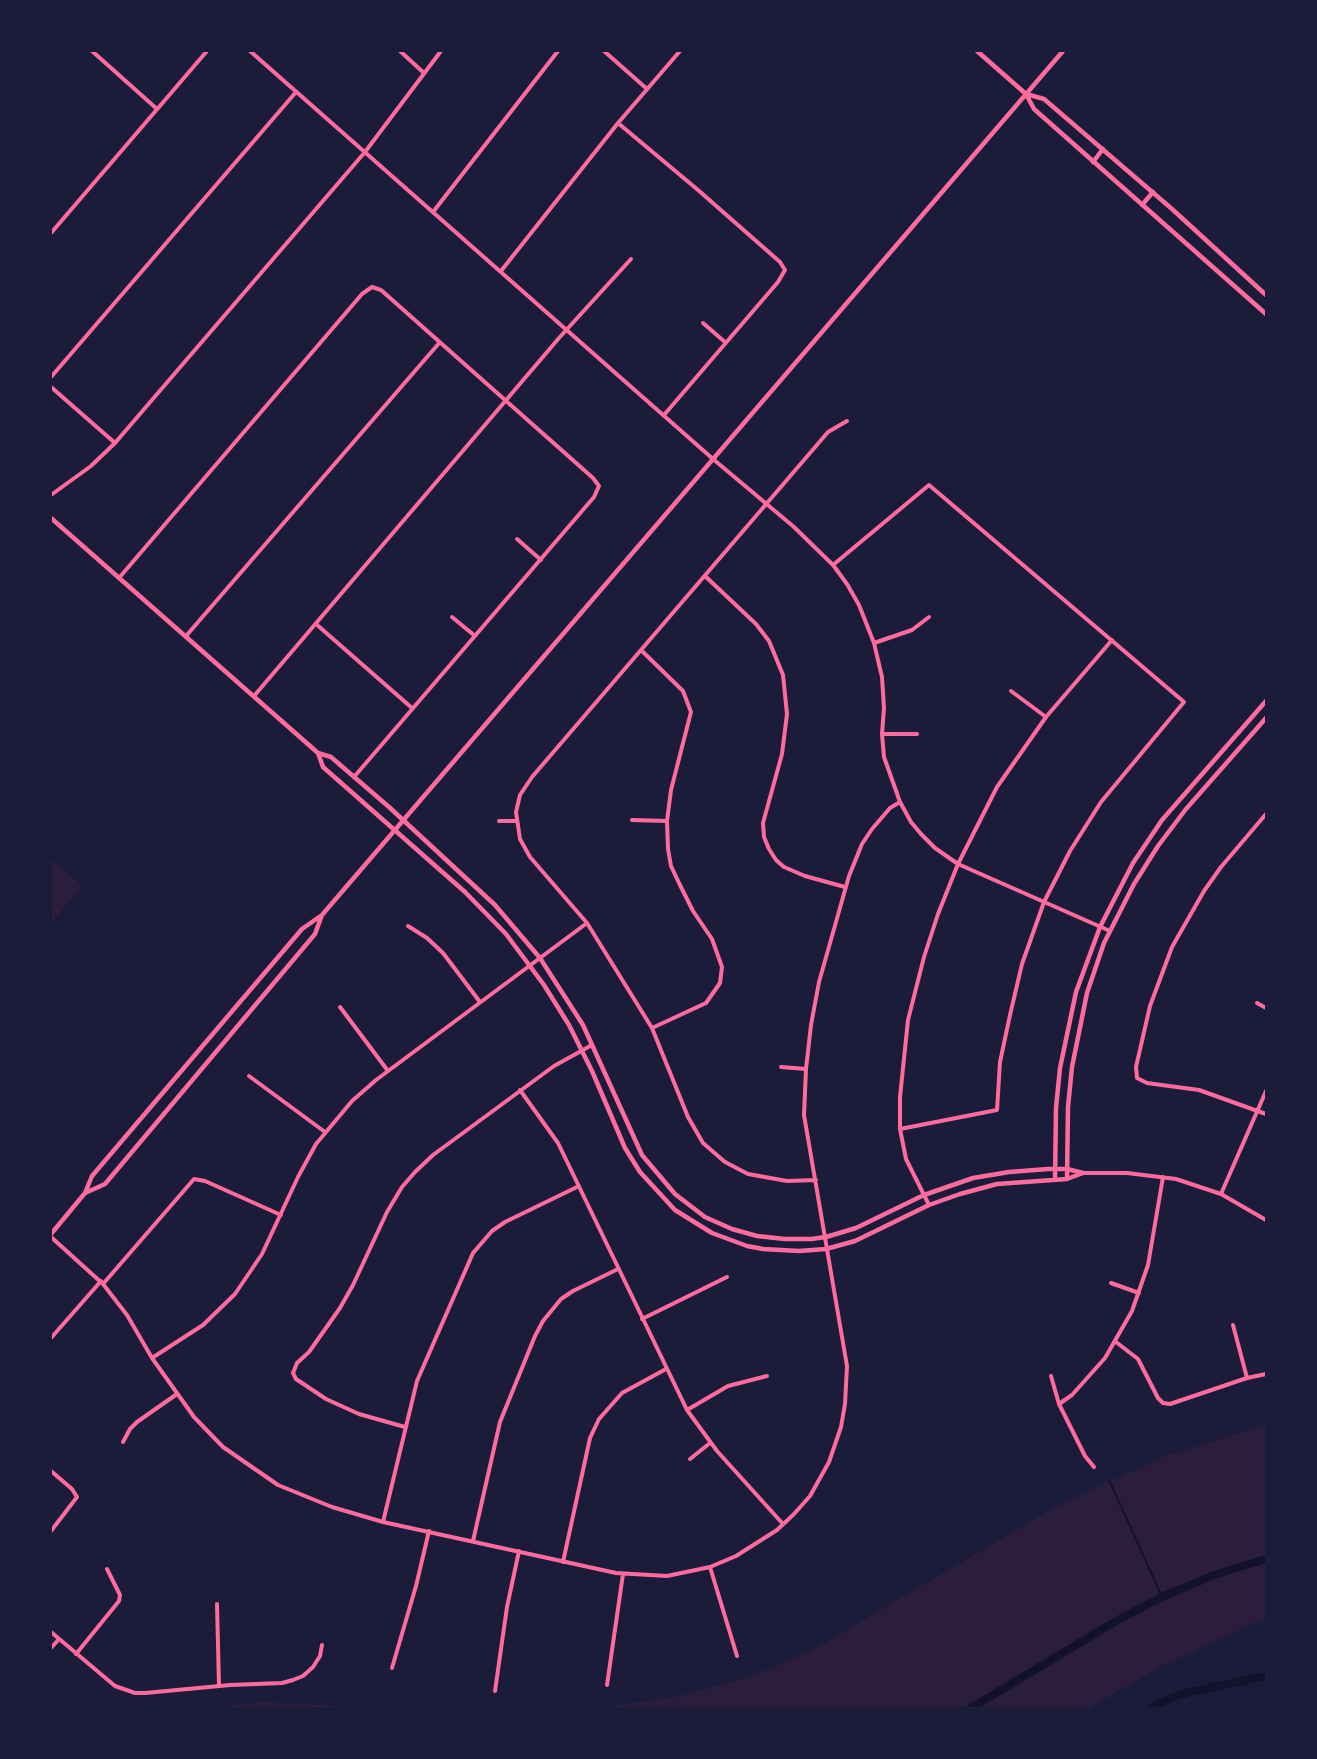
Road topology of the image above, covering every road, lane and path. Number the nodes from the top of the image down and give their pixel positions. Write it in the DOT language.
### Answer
graph roads {
  1 [pos="92,51"];
  2 [pos="207,51"];
  3 [pos="250,51"];
  4 [pos="400,51"];
  5 [pos="441,51"];
  6 [pos="558,51"];
  7 [pos="604,51"];
  8 [pos="680,51"];
  9 [pos="978,51"];
  10 [pos="1063,51"];
  11 [pos="424,73"];
  12 [pos="647,89"];
  13 [pos="296,92"];
  14 [pos="1026,94"];
  15 [pos="158,109"];
  16 [pos="618,123"];
  17 [pos="1103,149"];
  18 [pos="365,152"];
  19 [pos="1093,162"];
  20 [pos="1153,192"];
  21 [pos="1142,205"];
  22 [pos="433,212"];
  23 [pos="51,233"];
  24 [pos="631,259"];
  25 [pos="501,271"];
  26 [pos="1266,295"];
  27 [pos="1266,314"];
  28 [pos="703,323"];
  29 [pos="567,330"];
  30 [pos="440,342"];
  31 [pos="726,343"];
  32 [pos="51,377"];
  33 [pos="51,387"];
  34 [pos="506,402"];
  35 [pos="664,416"];
  36 [pos="847,421"];
  37 [pos="115,443"];
  38 [pos="713,459"];
  39 [pos="51,495"];
  40 [pos="766,504"];
  41 [pos="51,518"];
  42 [pos="517,539"];
  43 [pos="540,560"];
  44 [pos="832,565"];
  45 [pos="705,576"];
  46 [pos="119,578"];
  47 [pos="452,616"];
  48 [pos="929,617"];
  49 [pos="316,624"];
  50 [pos="186,636"];
  51 [pos="475,636"];
  52 [pos="1112,640"];
  53 [pos="874,643"];
  54 [pos="642,651"];
  55 [pos="1011,691"];
  56 [pos="254,696"];
  57 [pos="1266,701"];
  58 [pos="412,708"];
  59 [pos="1046,717"];
  60 [pos="1266,718"];
  61 [pos="882,734"];
  62 [pos="917,734"];
  63 [pos="318,753"];
  64 [pos="354,777"];
  65 [pos="900,802"];
  66 [pos="1266,814"];
  67 [pos="632,820"];
  68 [pos="403,821"];
  69 [pos="499,821"];
  70 [pos="516,821"];
  71 [pos="667,821"];
  72 [pos="395,830"];
  73 [pos="958,864"];
  74 [pos="845,887"];
  75 [pos="1044,902"];
  76 [pos="322,915"];
  77 [pos="587,923"];
  78 [pos="408,926"];
  79 [pos="1100,927"];
  80 [pos="1110,931"];
  81 [pos="540,958"];
  82 [pos="530,966"];
  83 [pos="480,1002"];
  84 [pos="1257,1003"];
  85 [pos="340,1007"];
  86 [pos="1266,1008"];
  87 [pos="652,1028"];
  88 [pos="592,1045"];
  89 [pos="582,1050"];
  90 [pos="197,1053"];
  91 [pos="204,1066"];
  92 [pos="781,1067"];
  93 [pos="806,1069"];
  94 [pos="388,1071"];
  95 [pos="249,1076"];
  96 [pos="520,1090"];
  97 [pos="1266,1091"];
  98 [pos="1258,1110"];
  99 [pos="1266,1114"];
  100 [pos="900,1129"];
  101 [pos="325,1132"];
  102 [pos="1055,1169"];
  103 [pos="1067,1169"];
  104 [pos="1083,1173"];
  105 [pos="1163,1178"];
  106 [pos="1067,1179"];
  107 [pos="816,1180"];
  108 [pos="1055,1180"];
  109 [pos="579,1186"];
  110 [pos="85,1194"];
  111 [pos="1221,1194"];
  112 [pos="924,1195"];
  113 [pos="929,1205"];
  114 [pos="281,1215"];
  115 [pos="1266,1220"];
  116 [pos="864,1225"];
  117 [pos="51,1235"];
  118 [pos="868,1236"];
  119 [pos="826,1237"];
  120 [pos="826,1249"];
  121 [pos="618,1269"];
  122 [pos="727,1277"];
  123 [pos="102,1283"];
  124 [pos="1111,1283"];
  125 [pos="1139,1293"];
  126 [pos="642,1319"];
  127 [pos="1233,1324"];
  128 [pos="51,1338"];
  129 [pos="1116,1342"];
  130 [pos="152,1358"];
  131 [pos="666,1369"];
  132 [pos="1266,1374"];
  133 [pos="767,1376"];
  134 [pos="1051,1376"];
  135 [pos="1247,1378"];
  136 [pos="177,1394"];
  137 [pos="1059,1404"];
  138 [pos="687,1410"];
  139 [pos="405,1427"];
  140 [pos="123,1442"];
  141 [pos="710,1443"];
  142 [pos="690,1459"];
  143 [pos="1094,1467"];
  144 [pos="51,1471"];
  145 [pos="383,1522"];
  146 [pos="783,1524"];
  147 [pos="51,1531"];
  148 [pos="429,1531"];
  149 [pos="473,1541"];
  150 [pos="519,1551"];
  151 [pos="563,1562"];
  152 [pos="710,1567"];
  153 [pos="107,1569"];
  154 [pos="623,1574"];
  155 [pos="217,1604"];
  156 [pos="51,1632"];
  157 [pos="58,1639"];
  158 [pos="322,1645"];
  159 [pos="51,1648"];
  160 [pos="76,1654"];
  161 [pos="737,1656"];
  162 [pos="392,1668"];
  163 [pos="607,1685"];
  164 [pos="219,1686"];
  165 [pos="495,1691"];
  1 -- 15 [label="street"];
  2 -- 15 [label="street"];
  3 -- 13 [label="street"];
  4 -- 11 [label="street"];
  5 -- 11 [label="street"];
  6 -- 22 [label="street"];
  7 -- 12 [label="street"];
  8 -- 12 [label="street"];
  9 -- 14 [label="street"];
  10 -- 14 [label="street"];
  11 -- 18 [label="street"];
  12 -- 16 [label="street"];
  13 -- 18 [label="street"];
  13 -- 32 [label="street"];
  14 -- 17 [label="street"];
  14 -- 19 [label="street"];
  14 -- 38 [label="street"];
  15 -- 23 [label="street"];
  16 -- 25 [label="street"];
  16 -- 31 [label="street"];
  17 -- 19 [label="street"];
  17 -- 20 [label="street"];
  18 -- 22 [label="street"];
  18 -- 37 [label="street"];
  19 -- 21 [label="street"];
  20 -- 21 [label="street"];
  20 -- 26 [label="street"];
  21 -- 27 [label="street"];
  22 -- 25 [label="street"];
  24 -- 29 [label="street"];
  25 -- 29 [label="street"];
  28 -- 31 [label="street"];
  29 -- 34 [label="street"];
  29 -- 35 [label="street"];
  30 -- 34 [label="street"];
  30 -- 46 [label="street"];
  30 -- 50 [label="street"];
  31 -- 35 [label="street"];
  33 -- 37 [label="street"];
  34 -- 43 [label="street"];
  34 -- 49 [label="street"];
  35 -- 38 [label="street"];
  36 -- 40 [label="street"];
  37 -- 39 [label="street"];
  38 -- 40 [label="street"];
  38 -- 68 [label="street"];
  40 -- 44 [label="street"];
  40 -- 45 [label="street"];
  41 -- 46 [label="street"];
  42 -- 43 [label="street"];
  43 -- 51 [label="street"];
  44 -- 52 [label="street"];
  44 -- 53 [label="street"];
  45 -- 54 [label="street"];
  45 -- 74 [label="street"];
  46 -- 50 [label="street"];
  47 -- 51 [label="street"];
  48 -- 53 [label="street"];
  49 -- 56 [label="street"];
  49 -- 58 [label="street"];
  50 -- 56 [label="street"];
  51 -- 58 [label="street"];
  52 -- 59 [label="street"];
  52 -- 75 [label="street"];
  53 -- 61 [label="street"];
  54 -- 70 [label="street"];
  54 -- 71 [label="street"];
  55 -- 59 [label="street"];
  56 -- 63 [label="street"];
  57 -- 79 [label="street"];
  58 -- 64 [label="street"];
  59 -- 73 [label="street"];
  60 -- 80 [label="street"];
  61 -- 62 [label="street"];
  61 -- 65 [label="street"];
  63 -- 64 [label="street"];
  63 -- 72 [label="street"];
  64 -- 68 [label="street"];
  65 -- 73 [label="street"];
  65 -- 74 [label="street"];
  66 -- 98 [label="street"];
  67 -- 71 [label="street"];
  68 -- 72 [label="street"];
  68 -- 81 [label="street"];
  69 -- 70 [label="street"];
  70 -- 77 [label="street"];
  71 -- 87 [label="street"];
  72 -- 76 [label="street"];
  72 -- 82 [label="street"];
  73 -- 75 [label="street"];
  73 -- 100 [label="street"];
  74 -- 93 [label="street"];
  75 -- 79 [label="street"];
  75 -- 100 [label="street"];
  76 -- 90 [label="street"];
  76 -- 91 [label="street"];
  77 -- 81 [label="street"];
  77 -- 87 [label="street"];
  78 -- 83 [label="street"];
  79 -- 80 [label="street"];
  79 -- 102 [label="street"];
  80 -- 103 [label="street"];
  81 -- 82 [label="street"];
  81 -- 88 [label="street"];
  82 -- 83 [label="street"];
  82 -- 89 [label="street"];
  83 -- 94 [label="street"];
  84 -- 86 [label="street"];
  85 -- 94 [label="street"];
  87 -- 107 [label="street"];
  88 -- 89 [label="street"];
  88 -- 119 [label="street"];
  89 -- 96 [label="street"];
  89 -- 120 [label="street"];
  90 -- 91 [label="street"];
  90 -- 110 [label="street"];
  91 -- 110 [label="street"];
  92 -- 93 [label="street"];
  93 -- 107 [label="street"];
  94 -- 101 [label="street"];
  95 -- 101 [label="street"];
  96 -- 109 [label="street"];
  96 -- 139 [label="street"];
  97 -- 98 [label="street"];
  98 -- 99 [label="street"];
  98 -- 111 [label="street"];
  100 -- 112 [label="street"];
  101 -- 114 [label="street"];
  102 -- 103 [label="street"];
  102 -- 108 [label="street"];
  102 -- 112 [label="street"];
  103 -- 104 [label="street"];
  103 -- 106 [label="street"];
  104 -- 105 [label="street"];
  104 -- 106 [label="street"];
  105 -- 111 [label="street"];
  105 -- 125 [label="street"];
  106 -- 108 [label="street"];
  107 -- 119 [label="street"];
  108 -- 113 [label="street"];
  109 -- 121 [label="street"];
  109 -- 139 [label="street"];
  110 -- 117 [label="street"];
  111 -- 115 [label="street"];
  112 -- 113 [label="street"];
  112 -- 116 [label="street"];
  113 -- 118 [label="street"];
  114 -- 123 [label="street"];
  114 -- 130 [label="street"];
  116 -- 118 [label="street"];
  116 -- 119 [label="street"];
  117 -- 123 [label="street"];
  118 -- 120 [label="street"];
  119 -- 120 [label="street"];
  120 -- 146 [label="street"];
  121 -- 126 [label="street"];
  121 -- 149 [label="street"];
  122 -- 126 [label="street"];
  123 -- 128 [label="street"];
  123 -- 130 [label="street"];
  124 -- 125 [label="street"];
  125 -- 129 [label="street"];
  126 -- 131 [label="street"];
  127 -- 135 [label="street"];
  129 -- 135 [label="street"];
  129 -- 137 [label="street"];
  130 -- 136 [label="street"];
  131 -- 138 [label="street"];
  131 -- 151 [label="street"];
  132 -- 135 [label="street"];
  133 -- 138 [label="street"];
  134 -- 137 [label="street"];
  136 -- 140 [label="street"];
  136 -- 145 [label="street"];
  137 -- 143 [label="street"];
  138 -- 141 [label="street"];
  139 -- 145 [label="street"];
  141 -- 142 [label="street"];
  141 -- 146 [label="street"];
  144 -- 147 [label="street"];
  145 -- 148 [label="street"];
  146 -- 152 [label="street"];
  148 -- 149 [label="street"];
  148 -- 162 [label="street"];
  149 -- 150 [label="street"];
  150 -- 151 [label="street"];
  150 -- 165 [label="street"];
  151 -- 154 [label="street"];
  152 -- 154 [label="street"];
  152 -- 161 [label="street"];
  153 -- 160 [label="street"];
  154 -- 163 [label="street"];
  155 -- 164 [label="street"];
  156 -- 157 [label="street"];
  157 -- 159 [label="street"];
  157 -- 160 [label="street"];
  158 -- 164 [label="street"];
  160 -- 164 [label="street"];
}
